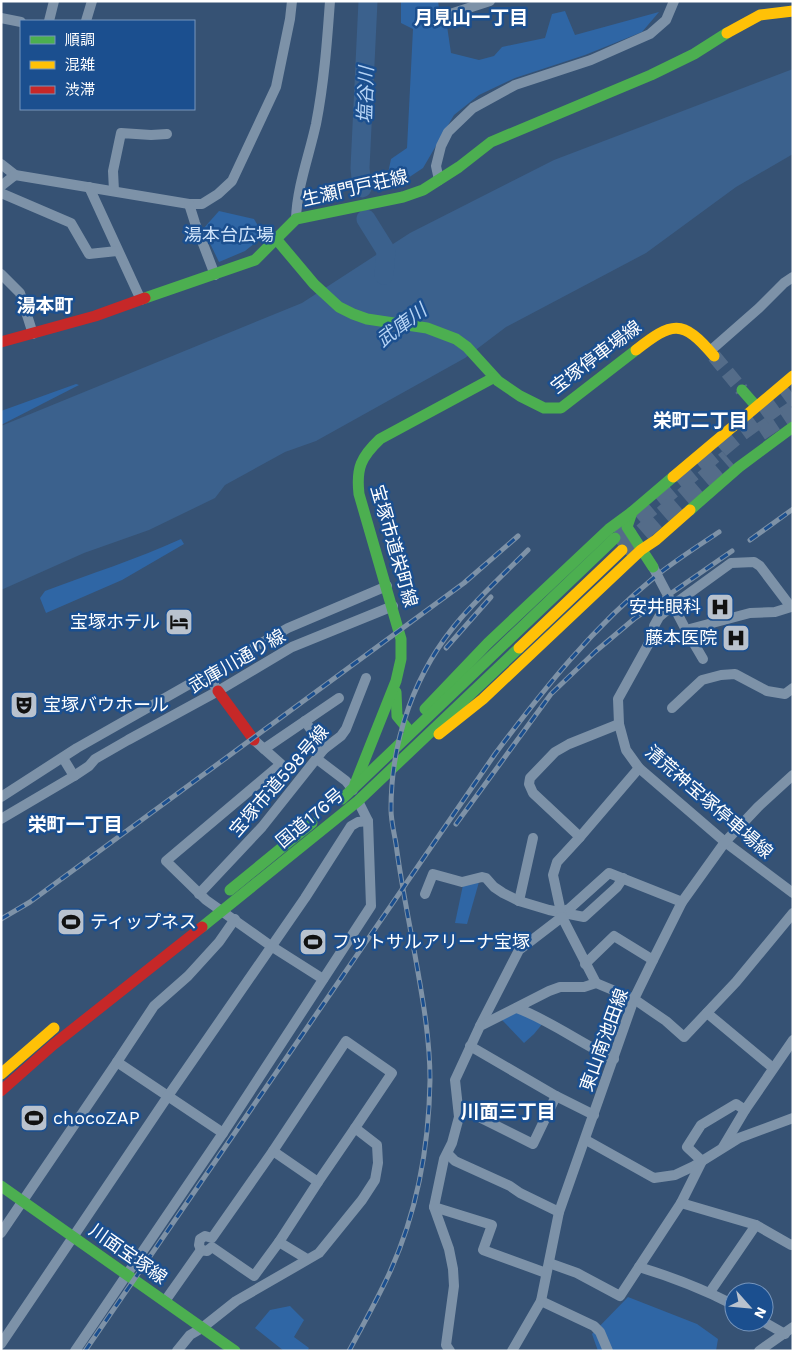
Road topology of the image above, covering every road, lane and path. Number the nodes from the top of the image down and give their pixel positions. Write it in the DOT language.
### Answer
graph roads {
  1 [pos="54,1"];
  2 [pos="92,1"];
  3 [pos="292,1"];
  4 [pos="330,1"];
  5 [pos="490,1"];
  6 [pos="674,1"];
  7 [pos="793,11"];
  8 [pos="447,15"];
  9 [pos="1,18"];
  10 [pos="48,20"];
  11 [pos="86,20"];
  12 [pos="20,22"];
  13 [pos="167,134"];
  14 [pos="1,164"];
  15 [pos="14,175"];
  16 [pos="439,180"];
  17 [pos="1,186"];
  18 [pos="89,187"];
  19 [pos="114,192"];
  20 [pos="1,193"];
  21 [pos="189,204"];
  22 [pos="296,219"];
  23 [pos="277,240"];
  24 [pos="117,251"];
  25 [pos="1,274"];
  26 [pos="215,274"];
  27 [pos="793,277"];
  28 [pos="141,300"];
  29 [pos="33,334"];
  30 [pos="1,342"];
  31 [pos="712,354"];
  32 [pos="490,374"];
  33 [pos="791,378"];
  34 [pos="742,390"];
  35 [pos="756,406"];
  36 [pos="793,427"];
  37 [pos="632,512"];
  38 [pos="629,530"];
  39 [pos="615,538"];
  40 [pos="656,540"];
  41 [pos="622,550"];
  42 [pos="641,550"];
  43 [pos="624,565"];
  44 [pos="653,567"];
  45 [pos="387,586"];
  46 [pos="673,605"];
  47 [pos="393,606"];
  48 [pos="792,607"];
  49 [pos="686,630"];
  50 [pos="703,659"];
  51 [pos="207,674"];
  52 [pos="366,678"];
  53 [pos="396,681"];
  54 [pos="793,688"];
  55 [pos="218,691"];
  56 [pos="339,698"];
  57 [pos="672,708"];
  58 [pos="305,721"];
  59 [pos="619,724"];
  60 [pos="407,728"];
  61 [pos="254,740"];
  62 [pos="264,749"];
  63 [pos="324,749"];
  64 [pos="408,755"];
  65 [pos="63,758"];
  66 [pos="317,758"];
  67 [pos="639,768"];
  68 [pos="372,770"];
  69 [pos="793,775"];
  70 [pos="74,776"];
  71 [pos="353,790"];
  72 [pos="1,797"];
  73 [pos="358,801"];
  74 [pos="1,819"];
  75 [pos="368,821"];
  76 [pos="580,837"];
  77 [pos="533,838"];
  78 [pos="725,842"];
  79 [pos="623,878"];
  80 [pos="793,893"];
  81 [pos="199,894"];
  82 [pos="425,894"];
  83 [pos="519,901"];
  84 [pos="682,902"];
  85 [pos="213,909"];
  86 [pos="793,913"];
  87 [pos="561,914"];
  88 [pos="235,919"];
  89 [pos="271,946"];
  90 [pos="653,960"];
  91 [pos="585,964"];
  92 [pos="324,979"];
  93 [pos="596,983"];
  94 [pos="634,999"];
  95 [pos="517,1008"];
  96 [pos="707,1013"];
  97 [pos="66,1019"];
  98 [pos="480,1026"];
  99 [pos="793,1040"];
  100 [pos="470,1046"];
  101 [pos="614,1059"];
  102 [pos="117,1062"];
  103 [pos="773,1068"];
  104 [pos="1,1074"];
  105 [pos="1,1091"];
  106 [pos="168,1096"];
  107 [pos="556,1096"];
  108 [pos="458,1107"];
  109 [pos="745,1110"];
  110 [pos="594,1115"];
  111 [pos="793,1118"];
  112 [pos="355,1128"];
  113 [pos="223,1133"];
  114 [pos="586,1140"];
  115 [pos="722,1148"];
  116 [pos="273,1151"];
  117 [pos="448,1154"];
  118 [pos="702,1161"];
  119 [pos="318,1182"];
  120 [pos="1,1186"];
  121 [pos="23,1201"];
  122 [pos="681,1202"];
  123 [pos="434,1207"];
  124 [pos="559,1212"];
  125 [pos="756,1225"];
  126 [pos="1,1233"];
  127 [pos="73,1237"];
  128 [pos="280,1242"];
  129 [pos="212,1243"];
  130 [pos="793,1244"];
  131 [pos="307,1259"];
  132 [pos="638,1267"];
  133 [pos="548,1268"];
  134 [pos="126,1275"];
  135 [pos="710,1292"];
  136 [pos="724,1300"];
  137 [pos="541,1301"];
  138 [pos="165,1302"];
  139 [pos="793,1326"];
  140 [pos="202,1328"];
  141 [pos="774,1328"];
  142 [pos="784,1334"];
  143 [pos="1,1344"];
  144 [pos="75,1351"];
  145 [pos="177,1351"];
  146 [pos="235,1351"];
  147 [pos="450,1351"];
  148 [pos="512,1351"];
  149 [pos="608,1351"];
  150 [pos="759,1351"];
  1 -- 10 [label="street"];
  2 -- 11 [label="street"];
  3 -- 21 [label="street"];
  4 -- 22 [label="street"];
  5 -- 8 [label="street"];
  6 -- 16 [label="street"];
  7 -- 16 [label="main road, 生瀬門戸荘線"];
  9 -- 12 [label="street"];
  13 -- 19 [label="street"];
  14 -- 15 [label="street"];
  15 -- 17 [label="street"];
  15 -- 18 [label="street"];
  16 -- 22 [label="main road, 生瀬門戸荘線"];
  18 -- 19 [label="street"];
  18 -- 24 [label="street"];
  19 -- 21 [label="street"];
  20 -- 24 [label="street"];
  21 -- 26 [label="street"];
  22 -- 23 [label="main road, 生瀬門戸荘線"];
  23 -- 26 [label="main road, 生瀬門戸荘線"];
  23 -- 32 [label="main road, 宝塚停車場線"];
  24 -- 28 [label="street"];
  25 -- 29 [label="street"];
  26 -- 28 [label="main road, 生瀬門戸荘線"];
  27 -- 31 [label="street"];
  28 -- 29 [label="main road, 生瀬門戸荘線"];
  29 -- 30 [label="main road, 生瀬門戸荘線"];
  31 -- 32 [label="main road, 宝塚停車場線"];
  32 -- 45 [label="main road, 宝塚市道栄町線"];
  33 -- 35 [label="main road"];
  34 -- 35 [label="main road"];
  35 -- 37 [label="main road"];
  36 -- 40 [label="main road"];
  37 -- 38 [label="main road"];
  37 -- 60 [label="main road"];
  38 -- 40 [label="main road"];
  38 -- 42 [label="main road"];
  39 -- 68 [label="main road, 国道176号"];
  40 -- 42 [label="main road"];
  40 -- 44 [label="main road"];
  41 -- 64 [label="main road, 国道176号"];
  42 -- 43 [label="main road"];
  42 -- 44 [label="main road"];
  43 -- 44 [label="main road"];
  43 -- 64 [label="main road"];
  44 -- 46 [label="street"];
  45 -- 47 [label="main road, 宝塚市道栄町線"];
  45 -- 51 [label="street, 武庫川通り線"];
  46 -- 48 [label="street, 清荒神宝塚停車場線"];
  46 -- 49 [label="street"];
  46 -- 59 [label="street, 清荒神宝塚停車場線"];
  47 -- 53 [label="main road, 宝塚市道栄町線"];
  47 -- 55 [label="street, 武庫川通り線"];
  48 -- 49 [label="street"];
  49 -- 50 [label="street"];
  51 -- 55 [label="street"];
  51 -- 65 [label="street, 武庫川通り線"];
  52 -- 63 [label="street, 宝塚市道598号線"];
  53 -- 60 [label="main road"];
  53 -- 71 [label="main road, 宝塚市道栄町線"];
  54 -- 57 [label="street"];
  55 -- 61 [label="main road"];
  55 -- 70 [label="street, 武庫川通り線"];
  56 -- 58 [label="street"];
  58 -- 62 [label="street"];
  58 -- 63 [label="street"];
  59 -- 67 [label="street, 清荒神宝塚停車場線"];
  59 -- 76 [label="street"];
  60 -- 68 [label="main road"];
  61 -- 62 [label="street"];
  62 -- 81 [label="street"];
  63 -- 66 [label="street, 宝塚市道598号線"];
  64 -- 73 [label="main road, 国道176号"];
  65 -- 70 [label="street"];
  65 -- 72 [label="street, 武庫川通り線"];
  66 -- 71 [label="street"];
  66 -- 81 [label="street, 宝塚市道598号線"];
  67 -- 76 [label="street"];
  67 -- 78 [label="street, 清荒神宝塚停車場線"];
  68 -- 71 [label="main road, 国道176号"];
  69 -- 78 [label="street, 東山南池田線"];
  70 -- 74 [label="street, 武庫川通り線"];
  71 -- 73 [label="main road"];
  71 -- 85 [label="main road, 国道176号"];
  73 -- 75 [label="street"];
  73 -- 85 [label="main road, 国道176号"];
  75 -- 89 [label="street"];
  75 -- 92 [label="street"];
  76 -- 87 [label="street"];
  77 -- 83 [label="street"];
  78 -- 80 [label="street, 清荒神宝塚停車場線"];
  78 -- 84 [label="street, 東山南池田線"];
  79 -- 84 [label="street"];
  79 -- 87 [label="street"];
  79 -- 87 [label="street"];
  81 -- 85 [label="street"];
  82 -- 83 [label="street"];
  83 -- 87 [label="street"];
  84 -- 90 [label="street, 東山南池田線"];
  85 -- 88 [label="street"];
  85 -- 105 [label="main road, 国道176号"];
  86 -- 96 [label="street"];
  87 -- 91 [label="street"];
  87 -- 98 [label="street"];
  88 -- 89 [label="street"];
  88 -- 102 [label="street"];
  89 -- 92 [label="street"];
  89 -- 106 [label="street"];
  90 -- 91 [label="street"];
  90 -- 94 [label="street, 東山南池田線"];
  91 -- 93 [label="street"];
  92 -- 113 [label="street"];
  93 -- 94 [label="street"];
  93 -- 95 [label="street"];
  94 -- 96 [label="street"];
  94 -- 101 [label="street, 東山南池田線"];
  95 -- 98 [label="street"];
  95 -- 101 [label="street"];
  96 -- 103 [label="street"];
  97 -- 104 [label="main road"];
  98 -- 100 [label="street"];
  99 -- 103 [label="street"];
  100 -- 107 [label="street"];
  100 -- 108 [label="street"];
  101 -- 110 [label="street, 東山南池田線"];
  102 -- 106 [label="street"];
  102 -- 121 [label="street"];
  103 -- 109 [label="street"];
  106 -- 113 [label="street"];
  106 -- 127 [label="street"];
  107 -- 108 [label="street"];
  107 -- 110 [label="street"];
  108 -- 117 [label="street"];
  109 -- 115 [label="street"];
  109 -- 118 [label="street"];
  110 -- 114 [label="street, 東山南池田線"];
  111 -- 115 [label="street"];
  112 -- 116 [label="street"];
  112 -- 119 [label="street"];
  112 -- 131 [label="street"];
  113 -- 134 [label="street"];
  114 -- 118 [label="street"];
  114 -- 124 [label="street, 東山南池田線"];
  115 -- 118 [label="street"];
  116 -- 119 [label="street"];
  116 -- 129 [label="street"];
  117 -- 123 [label="street"];
  117 -- 124 [label="street"];
  118 -- 122 [label="street"];
  119 -- 128 [label="street"];
  120 -- 121 [label="main road, 川面宝塚線"];
  121 -- 126 [label="street"];
  121 -- 127 [label="main road, 川面宝塚線"];
  122 -- 125 [label="street"];
  122 -- 132 [label="street"];
  123 -- 133 [label="street"];
  123 -- 147 [label="street"];
  124 -- 133 [label="street, 東山南池田線"];
  125 -- 130 [label="street"];
  125 -- 135 [label="street"];
  127 -- 134 [label="main road, 川面宝塚線"];
  127 -- 143 [label="street"];
  128 -- 129 [label="street"];
  128 -- 131 [label="street"];
  129 -- 138 [label="street"];
  131 -- 140 [label="street"];
  132 -- 133 [label="street"];
  132 -- 135 [label="street"];
  133 -- 137 [label="street, 東山南池田線"];
  134 -- 138 [label="main road, 川面宝塚線"];
  134 -- 144 [label="street"];
  135 -- 136 [label="street"];
  137 -- 148 [label="street, 東山南池田線"];
  137 -- 149 [label="street"];
  138 -- 140 [label="main road, 川面宝塚線"];
  139 -- 142 [label="street"];
  140 -- 145 [label="street"];
  140 -- 146 [label="main road, 川面宝塚線"];
  141 -- 142 [label="street"];
  142 -- 150 [label="street"];
}
